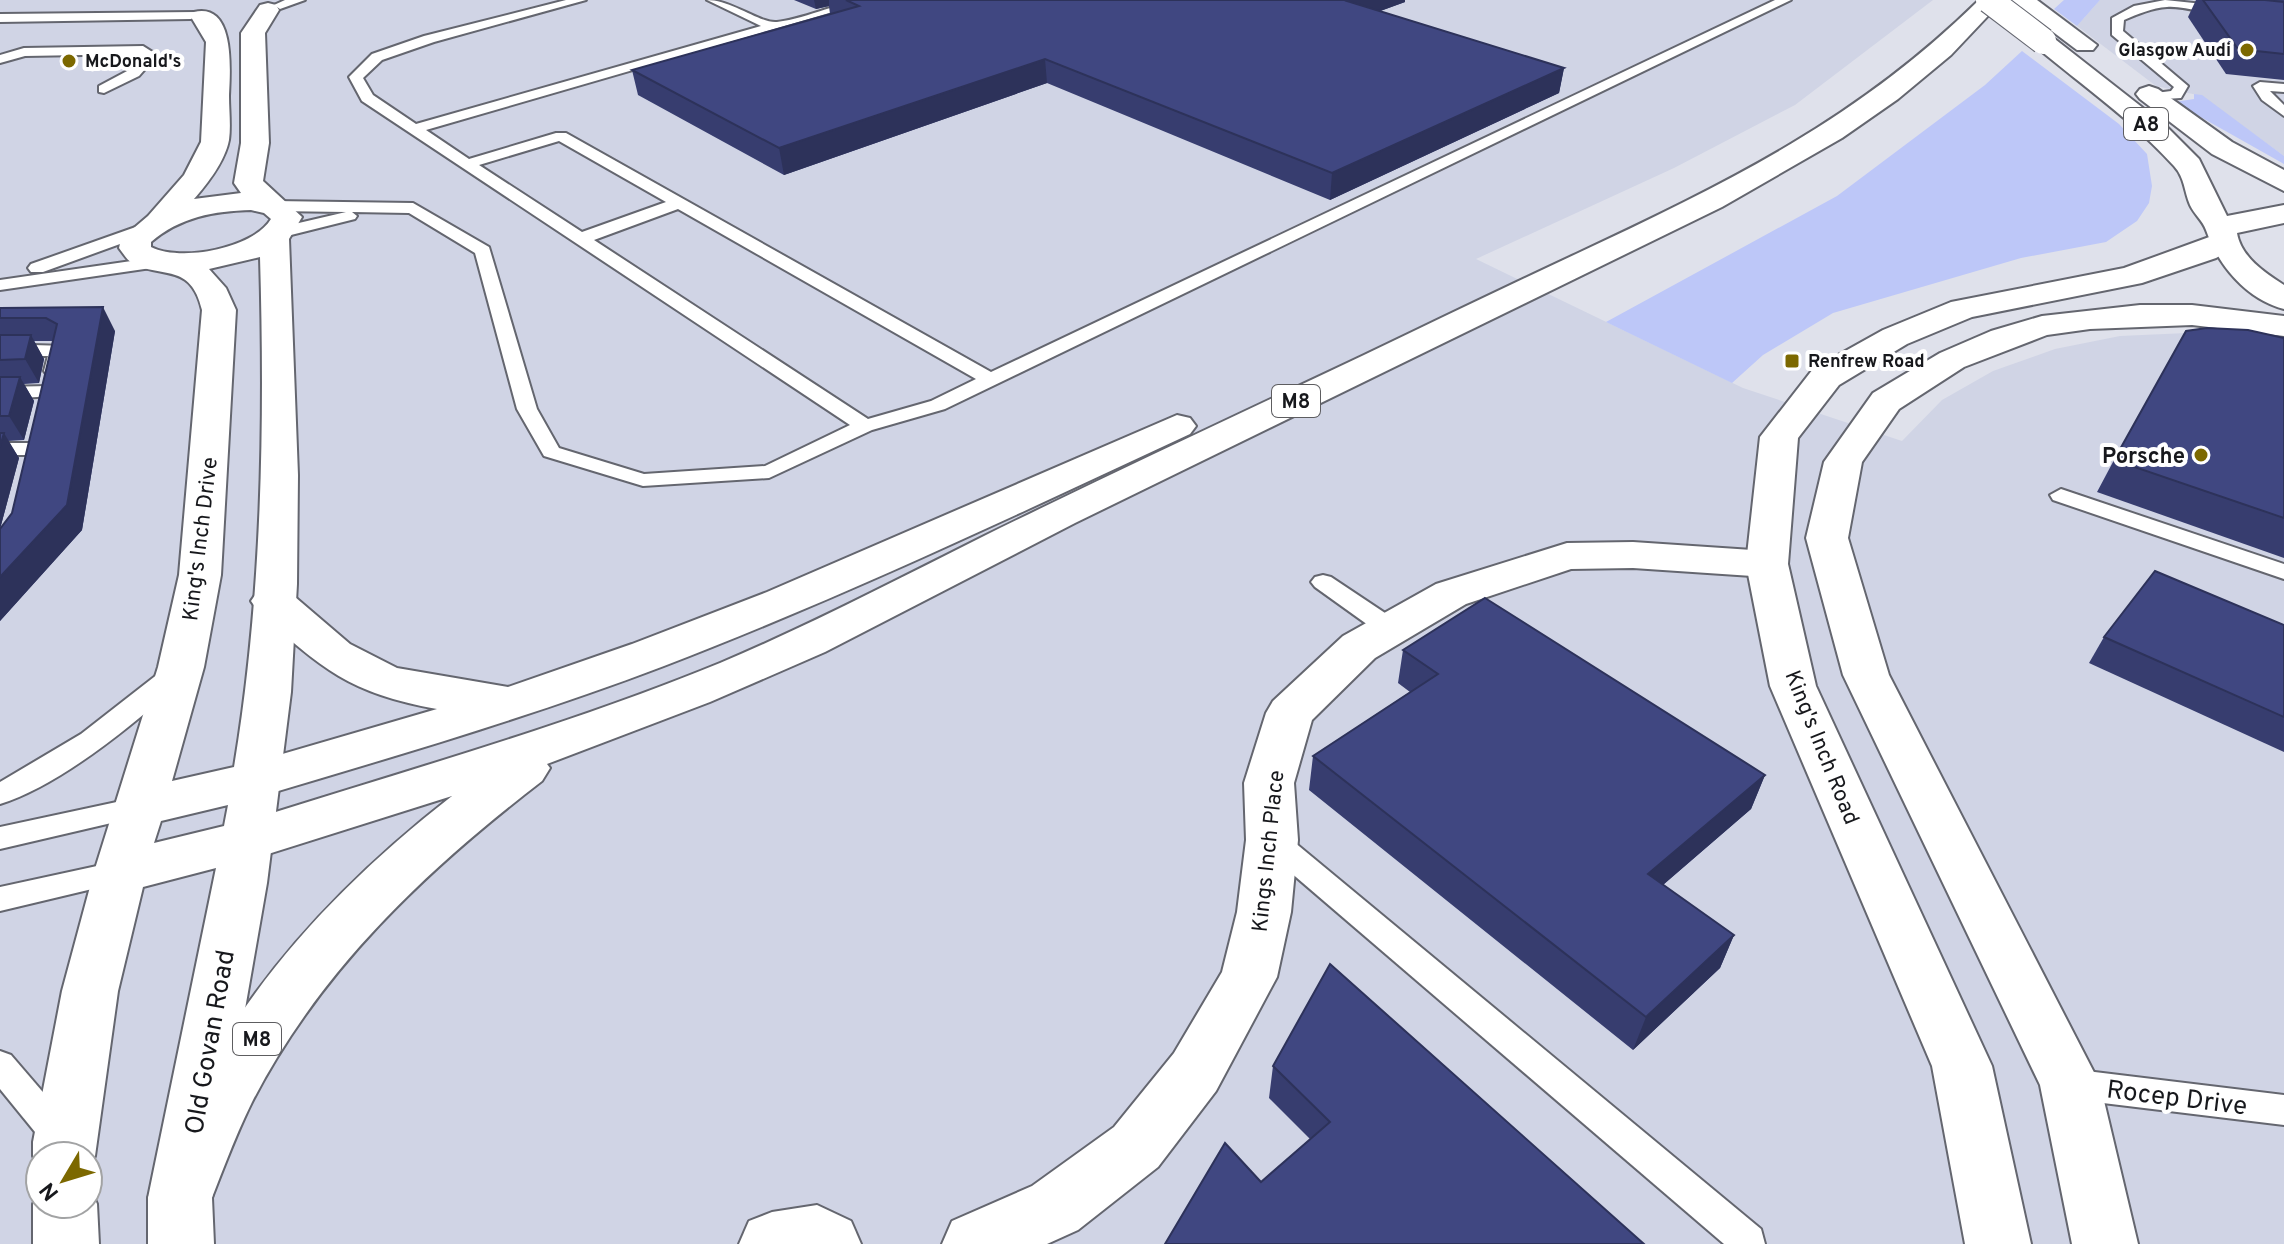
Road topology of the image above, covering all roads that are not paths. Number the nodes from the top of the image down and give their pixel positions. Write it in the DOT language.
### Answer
graph roads {
  1 [pos="580,0"];
  2 [pos="713,0"];
  3 [pos="868,0"];
  4 [pos="1785,0"];
  5 [pos="1958,0"];
  6 [pos="1991,0"];
  7 [pos="2022,0"];
  8 [pos="2242,0"];
  9 [pos="2168,2"];
  10 [pos="283,4"];
  11 [pos="191,8"];
  12 [pos="0,18"];
  13 [pos="30,18"];
  14 [pos="773,27"];
  15 [pos="0,36"];
  16 [pos="0,59"];
  17 [pos="2284,88"];
  18 [pos="104,89"];
  19 [pos="2153,97"];
  20 [pos="2284,112"];
  21 [pos="413,129"];
  22 [pos="467,164"];
  23 [pos="2284,182"];
  24 [pos="680,203"];
  25 [pos="387,208"];
  26 [pos="2284,214"];
  27 [pos="274,220"];
  28 [pos="154,224"];
  29 [pos="2222,235"];
  30 [pos="580,239"];
  31 [pos="169,263"];
  32 [pos="0,282"];
  33 [pos="2284,299"];
  34 [pos="2284,326"];
  35 [pos="0,350"];
  36 [pos="991,380"];
  37 [pos="0,393"];
  38 [pos="45,409"];
  39 [pos="865,426"];
  40 [pos="0,449"];
  41 [pos="36,449"];
  42 [pos="30,474"];
  43 [pos="2061,495"];
  44 [pos="1767,564"];
  45 [pos="2284,572"];
  46 [pos="1323,582"];
  47 [pos="273,601"];
  48 [pos="1391,629"];
  49 [pos="181,667"];
  50 [pos="515,703"];
  51 [pos="562,740"];
  52 [pos="255,780"];
  53 [pos="0,794"];
  54 [pos="140,807"];
  55 [pos="0,838"];
  56 [pos="1272,840"];
  57 [pos="246,841"];
  58 [pos="120,872"];
  59 [pos="0,899"];
  60 [pos="0,1065"];
  61 [pos="2070,1084"];
  62 [pos="2284,1110"];
  63 [pos="57,1140"];
  64 [pos="65,1140"];
  65 [pos="65,1220"];
  66 [pos="181,1221"];
  67 [pos="1748,1241"];
  68 [pos="66,1244"];
  69 [pos="772,1244"];
  70 [pos="828,1244"];
  71 [pos="975,1244"];
  72 [pos="1998,1244"];
  73 [pos="2105,1244"];
  1 -- 21 [label="lane"];
  2 -- 14 [label="lane"];
  3 -- 14 [label="lane"];
  4 -- 36 [label="lane"];
  5 -- 50 [label="main road, M8"];
  6 -- 29 [label="main road, A8, bridge"];
  6 -- 51 [label="main road, M8"];
  7 -- 19 [label="main road, A8"];
  8 -- 9 [label="lane"];
  9 -- 19 [label="lane"];
  10 -- 11 [label="main road"];
  10 -- 27 [label="main road"];
  11 -- 13 [label="lane"];
  11 -- 28 [label="main road"];
  12 -- 13 [label="lane"];
  13 -- 15 [label="lane"];
  14 -- 21 [label="lane"];
  16 -- 18 [label="lane"];
  17 -- 20 [label="lane"];
  19 -- 23 [label="main road, A8"];
  21 -- 22 [label="lane"];
  22 -- 24 [label="lane"];
  22 -- 30 [label="lane"];
  24 -- 30 [label="lane"];
  24 -- 36 [label="lane"];
  25 -- 27 [label="lane"];
  25 -- 27 [label="lane"];
  25 -- 39 [label="lane"];
  26 -- 29 [label="main road, King's Inch Road"];
  27 -- 28 [label="main road"];
  27 -- 31 [label="main road"];
  27 -- 47 [label="main road"];
  28 -- 31 [label="main road, King's Inch Drive"];
  28 -- 32 [label="lane"];
  29 -- 33 [label="main road"];
  29 -- 44 [label="main road, King's Inch Road"];
  30 -- 39 [label="lane"];
  31 -- 32 [label="lane"];
  31 -- 49 [label="main road, King's Inch Drive"];
  34 -- 61 [label="main road"];
  35 -- 38 [label="lane"];
  36 -- 39 [label="lane"];
  37 -- 38 [label="lane"];
  38 -- 41 [label="lane"];
  40 -- 41 [label="lane"];
  41 -- 42 [label="lane"];
  43 -- 45 [label="lane"];
  44 -- 48 [label="main road, Kings Inch Place"];
  44 -- 72 [label="main road, King's Inch Road"];
  46 -- 48 [label="lane"];
  47 -- 50 [label="main road, M8"];
  47 -- 52 [label="main road"];
  48 -- 56 [label="main road, Kings Inch Place"];
  49 -- 53 [label="lane"];
  49 -- 54 [label="main road, King's Inch Drive"];
  50 -- 52 [label="main road, M8"];
  51 -- 57 [label="main road, M8"];
  51 -- 66 [label="main road, M8"];
  52 -- 54 [label="main road"];
  52 -- 57 [label="main road"];
  54 -- 55 [label="lane"];
  54 -- 58 [label="main road, King's Inch Drive"];
  56 -- 67 [label="lane"];
  56 -- 71 [label="main road, Kings Inch Place"];
  57 -- 58 [label="main road"];
  57 -- 66 [label="main road, Old Govan Road"];
  58 -- 59 [label="lane"];
  58 -- 64 [label="main road"];
  60 -- 63 [label="lane"];
  61 -- 62 [label="lane, Rocep Drive"];
  61 -- 73 [label="main road"];
  65 -- 68 [label="main road"];
  69 -- 70 [label="main road"];
}
